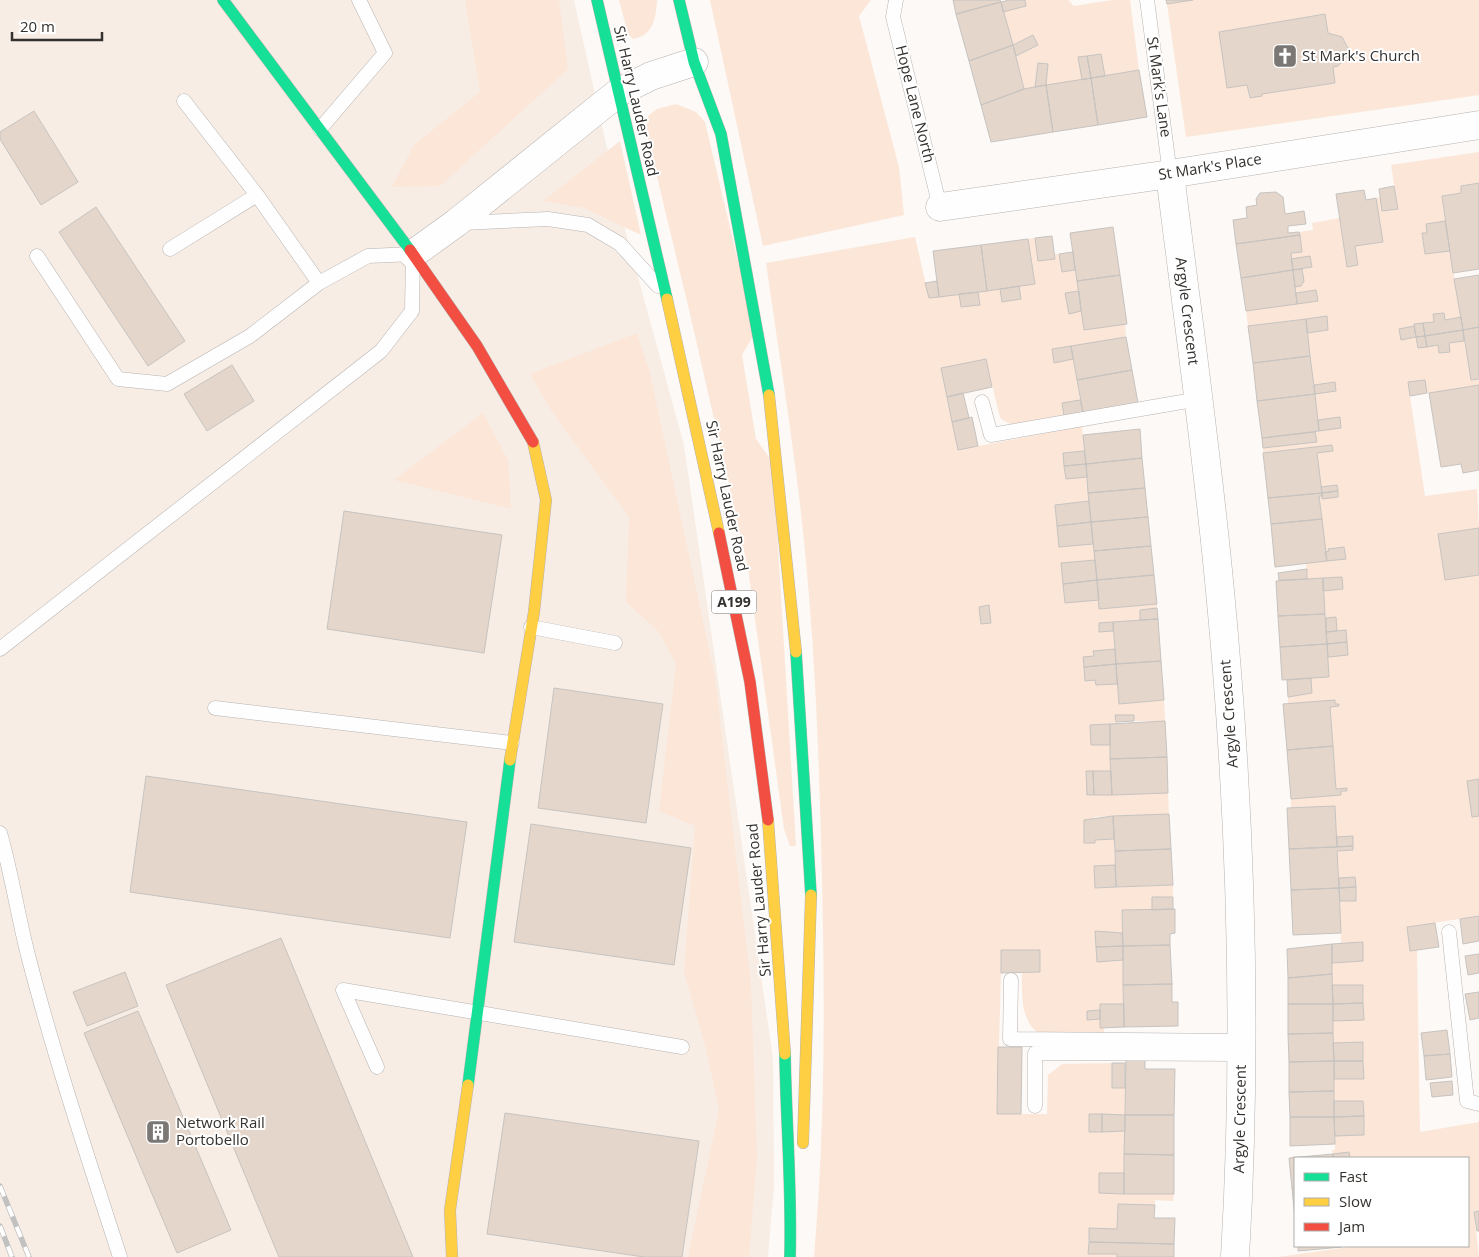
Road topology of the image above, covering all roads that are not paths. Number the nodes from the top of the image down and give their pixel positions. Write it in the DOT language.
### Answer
graph roads {
  1 [pos="223,0"];
  2 [pos="359,0"];
  3 [pos="597,0"];
  4 [pos="679,0"];
  5 [pos="896,0"];
  6 [pos="1147,0"];
  7 [pos="694,62"];
  8 [pos="619,92"];
  9 [pos="184,101"];
  10 [pos="1479,125"];
  11 [pos="320,129"];
  12 [pos="1170,174"];
  13 [pos="257,195"];
  14 [pos="940,208"];
  15 [pos="456,223"];
  16 [pos="170,249"];
  17 [pos="413,254"];
  18 [pos="37,256"];
  19 [pos="319,283"];
  20 [pos="665,294"];
  21 [pos="1199,399"];
  22 [pos="982,402"];
  23 [pos="531,627"];
  24 [pos="615,643"];
  25 [pos="0,649"];
  26 [pos="215,708"];
  27 [pos="512,743"];
  28 [pos="0,833"];
  29 [pos="1449,932"];
  30 [pos="1012,980"];
  31 [pos="478,1013"];
  32 [pos="682,1047"];
  33 [pos="1242,1048"];
  34 [pos="377,1067"];
  35 [pos="1479,1104"];
  36 [pos="1035,1106"];
  37 [pos="791,1216"];
  38 [pos="120,1257"];
  39 [pos="452,1257"];
  40 [pos="790,1257"];
  41 [pos="1235,1257"];
  1 -- 11 [label="main road"];
  2 -- 11 [label="lane"];
  3 -- 8 [label="main road, Sir Harry Lauder Road / A199"];
  4 -- 7 [label="main road, Sir Harry Lauder Road / A199"];
  5 -- 14 [label="lane, Hope Lane North"];
  6 -- 12 [label="lane, St Mark's Lane"];
  7 -- 8 [label="street"];
  7 -- 37 [label="main road, Sir Harry Lauder Road / A199"];
  8 -- 15 [label="street"];
  8 -- 20 [label="main road, Sir Harry Lauder Road / A199"];
  9 -- 13 [label="lane"];
  10 -- 12 [label="street, St Mark's Place"];
  11 -- 17 [label="main road"];
  12 -- 14 [label="street, St Mark's Place"];
  12 -- 21 [label="street, Argyle Crescent"];
  13 -- 16 [label="lane"];
  13 -- 19 [label="lane"];
  15 -- 17 [label="street"];
  15 -- 20 [label="lane"];
  17 -- 19 [label="lane"];
  17 -- 23 [label="main road"];
  17 -- 25 [label="lane"];
  18 -- 19 [label="lane"];
  20 -- 37 [label="main road, Sir Harry Lauder Road / A199"];
  21 -- 22 [label="lane"];
  21 -- 33 [label="street, Argyle Crescent"];
  23 -- 24 [label="lane"];
  23 -- 27 [label="main road"];
  26 -- 27 [label="lane"];
  27 -- 31 [label="main road"];
  28 -- 38 [label="lane"];
  29 -- 35 [label="lane"];
  30 -- 33 [label="lane"];
  31 -- 32 [label="lane"];
  31 -- 34 [label="lane"];
  31 -- 39 [label="main road"];
  33 -- 36 [label="lane"];
  33 -- 41 [label="street, Argyle Crescent"];
  37 -- 40 [label="main road, Sir Harry Lauder Road / A199"];
}
